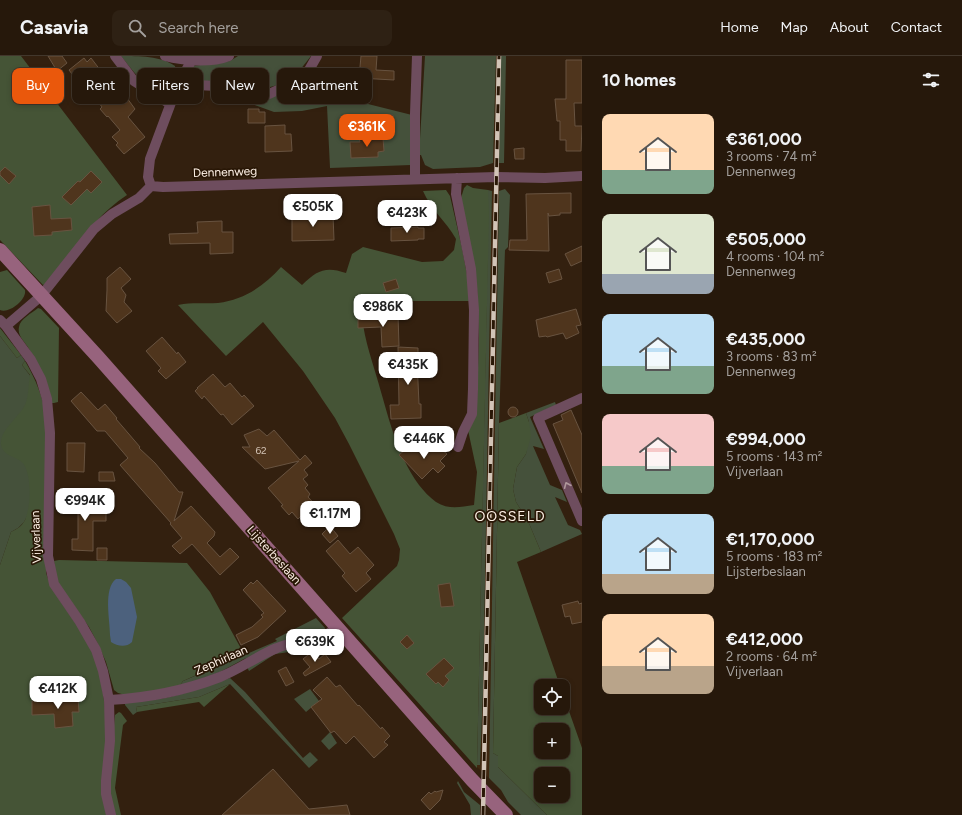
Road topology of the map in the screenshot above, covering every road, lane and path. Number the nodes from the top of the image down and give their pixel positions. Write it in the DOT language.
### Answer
graph roads {
  1 [pos="114,56"];
  2 [pos="165,56"];
  3 [pos="229,56"];
  4 [pos="317,56"];
  5 [pos="417,56"];
  6 [pos="192,58"];
  7 [pos="187,68"];
  8 [pos="137,83"];
  9 [pos="203,85"];
  10 [pos="170,104"];
  11 [pos="582,176"];
  12 [pos="457,178"];
  13 [pos="415,179"];
  14 [pos="151,186"];
  15 [pos="0,250"];
  16 [pos="41,296"];
  17 [pos="3,323"];
  18 [pos="582,398"];
  19 [pos="458,447"];
  20 [pos="582,521"];
  21 [pos="337,626"];
  22 [pos="109,700"];
  23 [pos="111,815"];
  24 [pos="506,815"];
  1 -- 8 [label="street"];
  2 -- 6 [label="street"];
  3 -- 6 [label="street"];
  4 -- 9 [label="street"];
  5 -- 13 [label="street"];
  6 -- 7 [label="street"];
  10 -- 14 [label="street"];
  11 -- 12 [label="street, Dennenweg"];
  12 -- 13 [label="street, Dennenweg"];
  12 -- 19 [label="street"];
  13 -- 14 [label="street, Dennenweg"];
  14 -- 16 [label="street"];
  15 -- 16 [label="street, Lijsterbeslaan"];
  16 -- 17 [label="street, Vijverlaan"];
  16 -- 21 [label="street, Lijsterbeslaan"];
  17 -- 22 [label="street, Vijverlaan"];
  20 -- 18 [label="street, one-way"];
  21 -- 22 [label="street, Zephirlaan"];
  21 -- 24 [label="street, Lijsterbeslaan"];
  22 -- 23 [label="street, Vijverlaan"];
}
